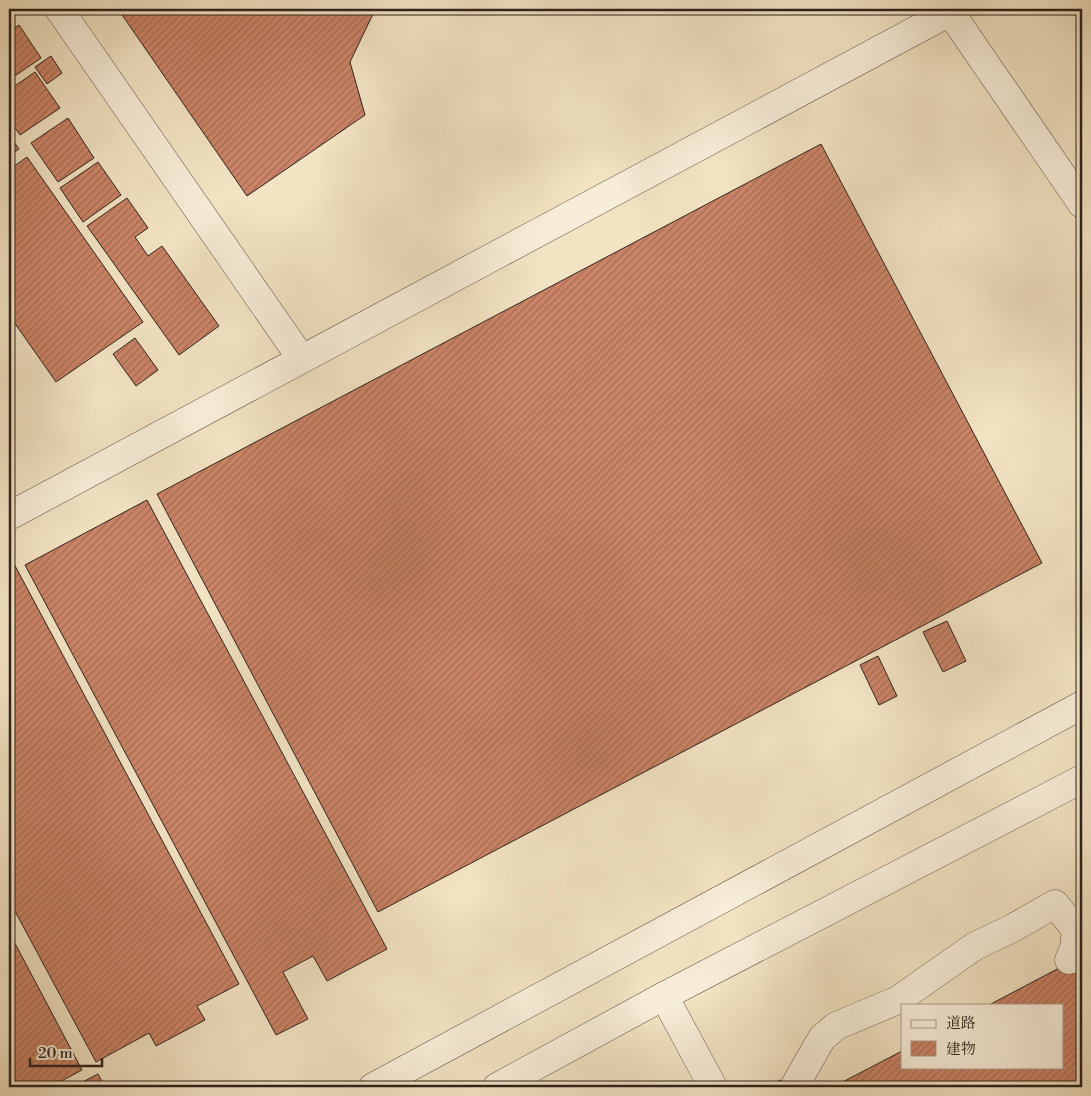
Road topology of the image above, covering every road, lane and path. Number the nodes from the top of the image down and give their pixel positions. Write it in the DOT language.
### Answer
graph roads {
  1 [pos="59,9"];
  2 [pos="949,10"];
  3 [pos="1082,204"];
  4 [pos="301,358"];
  5 [pos="9,516"];
  6 [pos="1082,705"];
  7 [pos="1082,780"];
  8 [pos="1069,960"];
  9 [pos="664,996"];
  10 [pos="373,1087"];
  11 [pos="497,1087"];
  12 [pos="713,1087"];
  13 [pos="794,1087"];
  1 -- 4 [label="street"];
  2 -- 3 [label="street"];
  2 -- 4 [label="street"];
  4 -- 5 [label="street"];
  6 -- 10 [label="street"];
  7 -- 9 [label="street"];
  8 -- 13 [label="street"];
  9 -- 11 [label="street"];
  9 -- 12 [label="street"];
}
